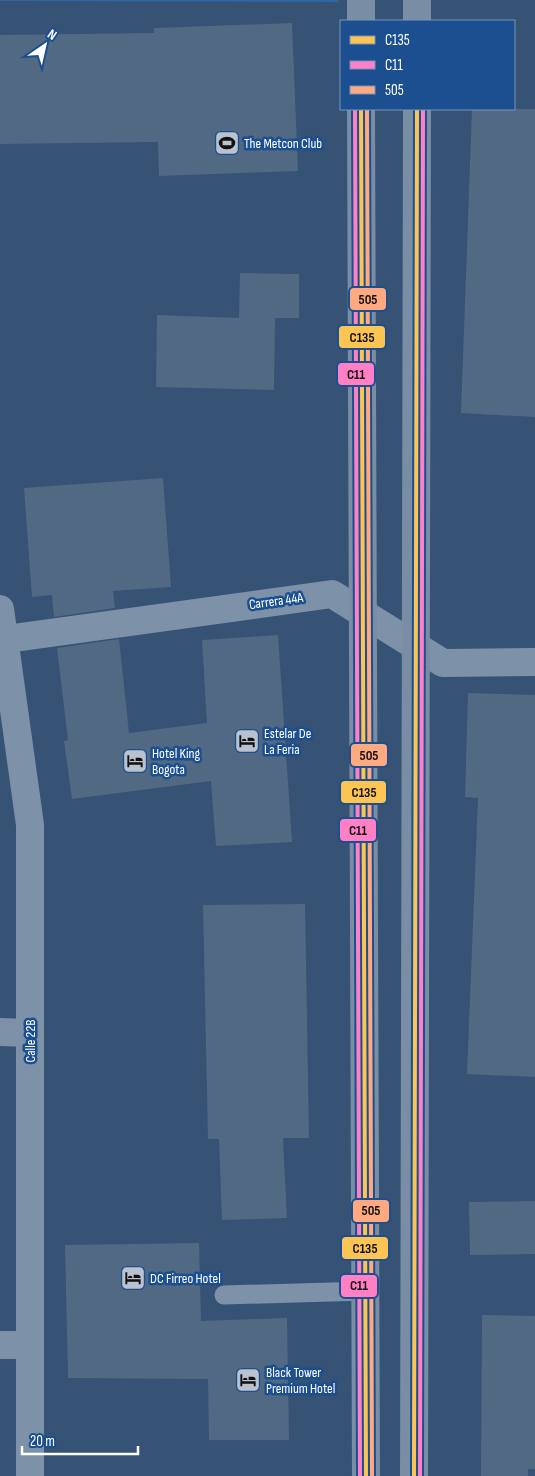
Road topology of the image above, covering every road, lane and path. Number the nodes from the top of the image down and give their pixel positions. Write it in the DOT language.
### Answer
graph roads {
  1 [pos="361,0"];
  2 [pos="417,0"];
  3 [pos="361,20"];
  4 [pos="417,20"];
  5 [pos="361,110"];
  6 [pos="417,110"];
  7 [pos="0,609"];
  8 [pos="362,612"];
  9 [pos="2,640"];
  10 [pos="416,646"];
  11 [pos="535,662"];
  12 [pos="0,1032"];
  13 [pos="30,1033"];
  14 [pos="366,1291"];
  15 [pos="224,1295"];
  16 [pos="0,1345"];
  17 [pos="30,1345"];
  18 [pos="30,1476"];
  19 [pos="366,1476"];
  20 [pos="414,1476"];
  1 -- 3 [label="main road"];
  2 -- 4 [label="main road"];
  5 -- 8 [label="main road"];
  6 -- 10 [label="main road"];
  7 -- 9 [label="street, Calle 22B"];
  8 -- 9 [label="street, Carrera 44A"];
  8 -- 10 [label="street, Carrera 44A"];
  8 -- 14 [label="main road"];
  9 -- 13 [label="street, Calle 22B"];
  10 -- 11 [label="street, Carrera 44A"];
  10 -- 20 [label="main road"];
  12 -- 13 [label="street"];
  13 -- 17 [label="street, Calle 22B"];
  14 -- 15 [label="lane"];
  14 -- 19 [label="main road"];
  16 -- 17 [label="street"];
  17 -- 18 [label="street, Calle 22B"];
}
